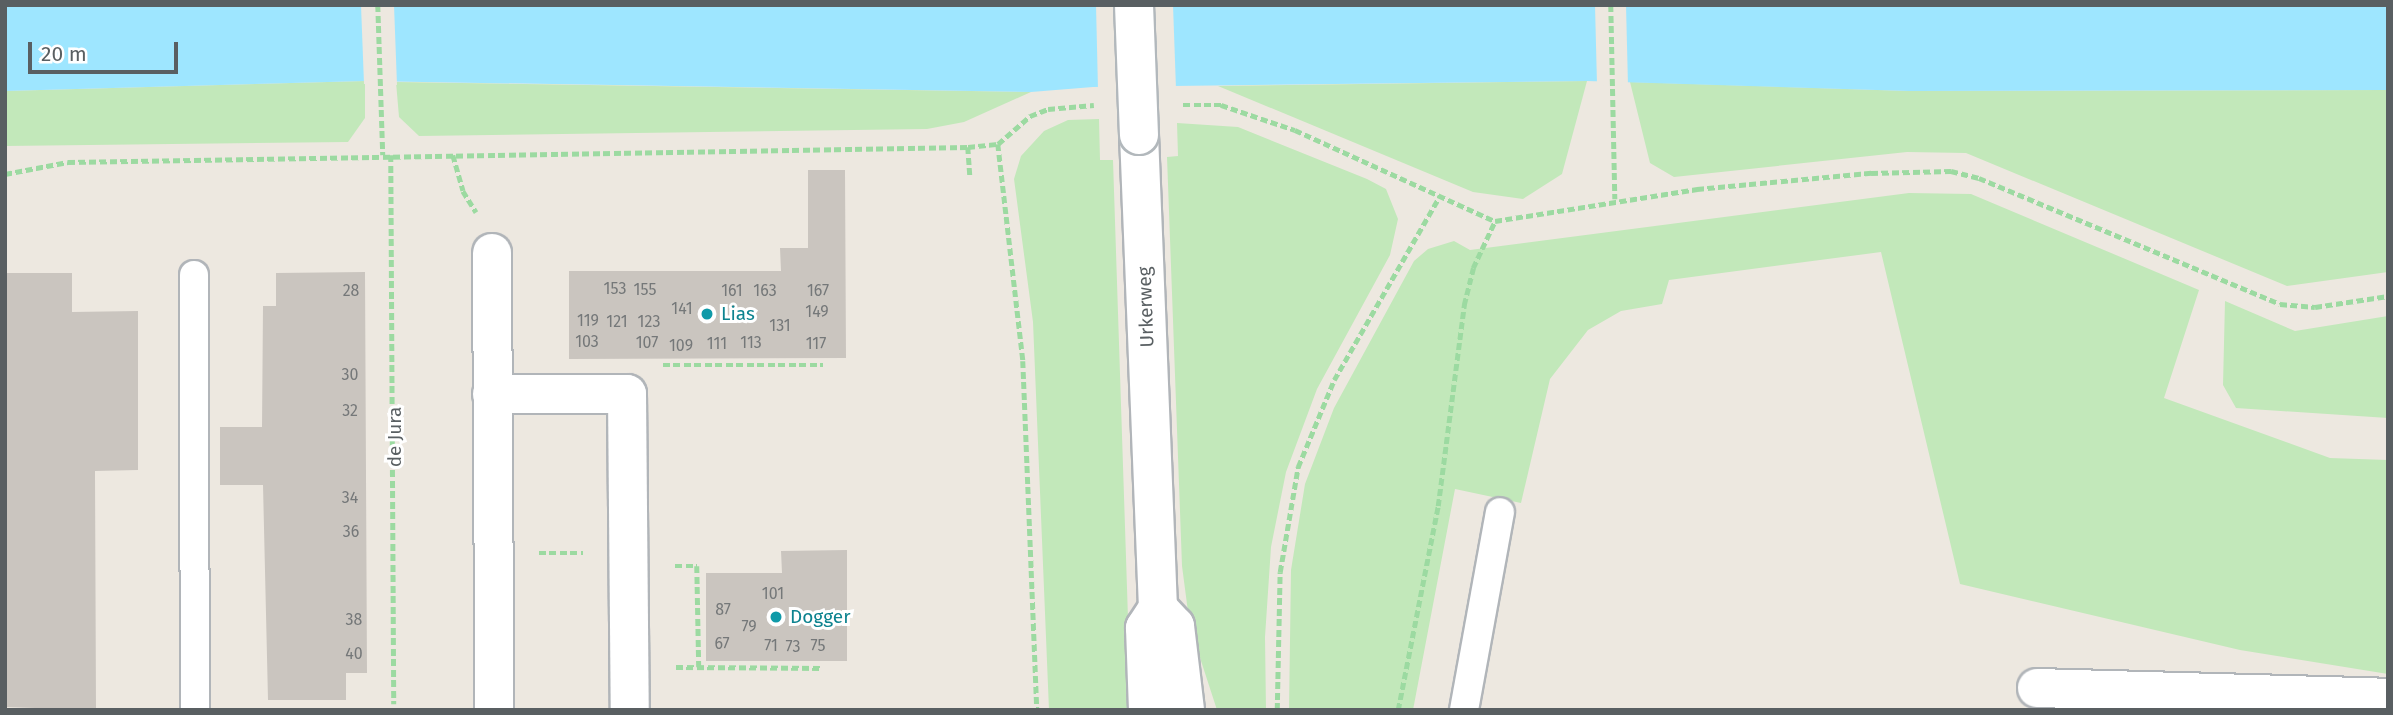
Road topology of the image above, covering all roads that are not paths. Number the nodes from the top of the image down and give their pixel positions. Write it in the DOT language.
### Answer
graph roads {
  1 [pos="1134,5"];
  2 [pos="492,253"];
  3 [pos="194,275"];
  4 [pos="492,394"];
  5 [pos="1500,512"];
  6 [pos="1158,608"];
  7 [pos="2037,688"];
  8 [pos="2388,698"];
  9 [pos="195,710"];
  10 [pos="494,710"];
  11 [pos="630,710"];
  12 [pos="1148,710"];
  13 [pos="1185,710"];
  14 [pos="1464,710"];
  1 -- 6 [label="street, Urkerweg, bridge"];
  2 -- 4 [label="street"];
  3 -- 9 [label="lane"];
  4 -- 10 [label="street"];
  4 -- 11 [label="street"];
  5 -- 14 [label="lane"];
  6 -- 12 [label="street, Urkerweg"];
  6 -- 13 [label="street"];
  7 -- 8 [label="street"];
}
